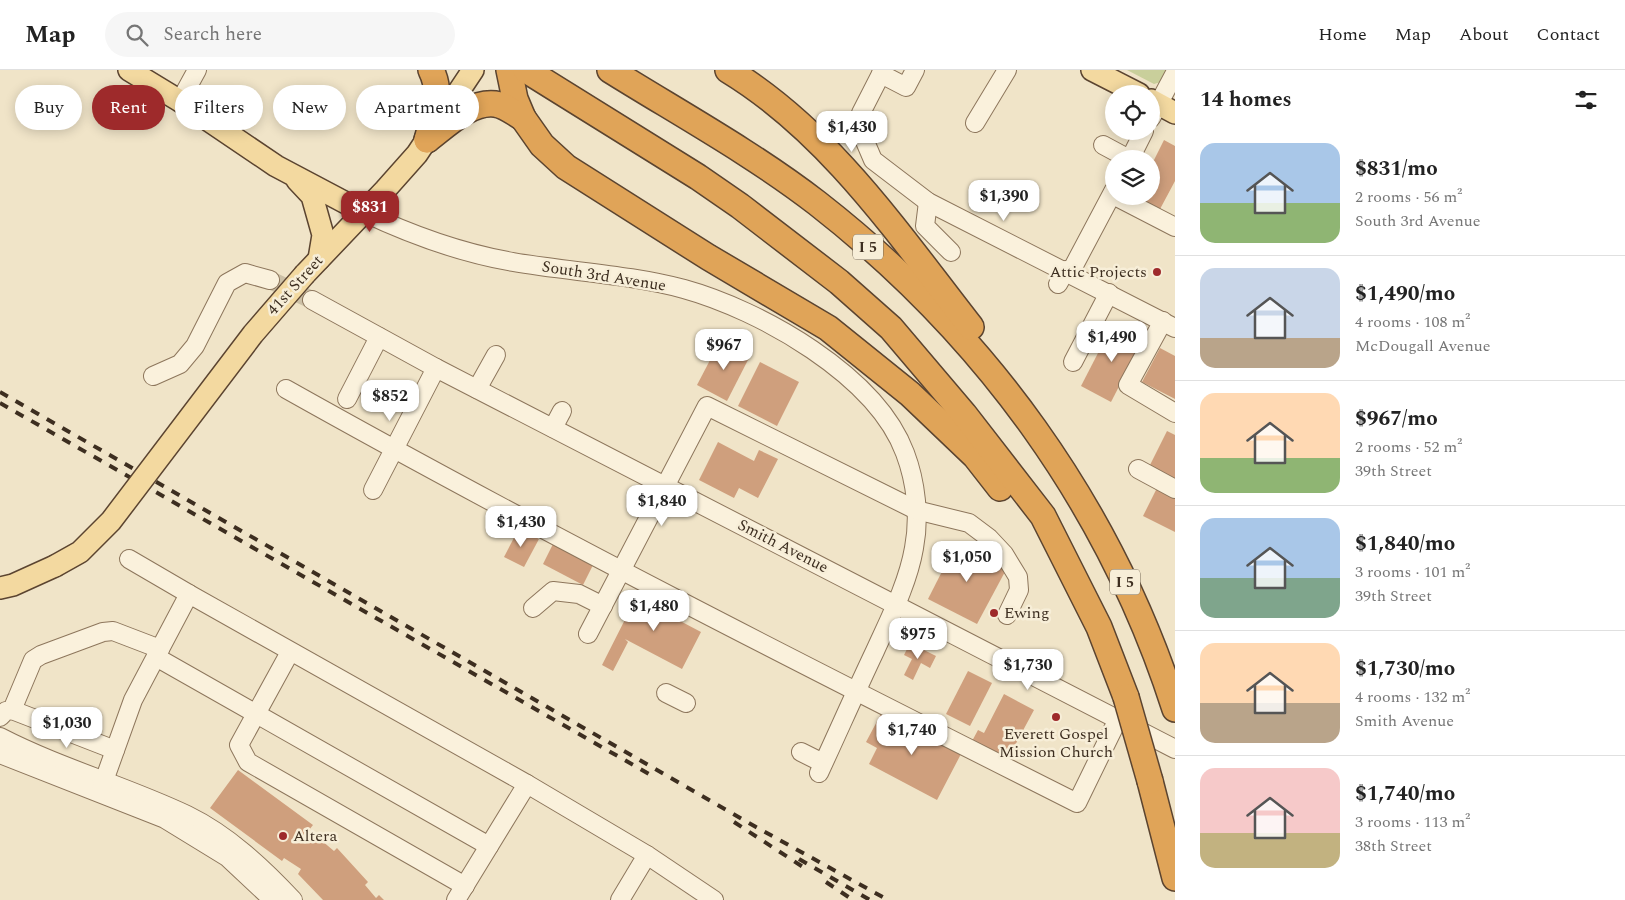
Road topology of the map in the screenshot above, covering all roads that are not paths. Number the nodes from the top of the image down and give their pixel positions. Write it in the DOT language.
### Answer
graph roads {
  1 [pos="129,70"];
  2 [pos="197,70"];
  3 [pos="431,70"];
  4 [pos="509,70"];
  5 [pos="526,70"];
  6 [pos="610,70"];
  7 [pos="728,70"];
  8 [pos="915,70"];
  9 [pos="1007,70"];
  10 [pos="1092,70"];
  11 [pos="882,72"];
  12 [pos="471,73"];
  13 [pos="1175,73"];
  14 [pos="189,85"];
  15 [pos="1121,85"];
  16 [pos="175,98"];
  17 [pos="1160,106"];
  18 [pos="519,109"];
  19 [pos="975,123"];
  20 [pos="225,130"];
  21 [pos="428,140"];
  22 [pos="1103,145"];
  23 [pos="1113,150"];
  24 [pos="293,174"];
  25 [pos="928,202"];
  26 [pos="1107,205"];
  27 [pos="1134,205"];
  28 [pos="364,212"];
  29 [pos="1175,227"];
  30 [pos="951,252"];
  31 [pos="312,267"];
  32 [pos="1065,276"];
  33 [pos="270,280"];
  34 [pos="1109,293"];
  35 [pos="312,300"];
  36 [pos="1169,325"];
  37 [pos="380,337"];
  38 [pos="496,355"];
  39 [pos="1073,362"];
  40 [pos="436,368"];
  41 [pos="153,376"];
  42 [pos="286,389"];
  43 [pos="477,389"];
  44 [pos="347,399"];
  45 [pos="562,411"];
  46 [pos="1175,413"];
  47 [pos="553,428"];
  48 [pos="394,450"];
  49 [pos="1138,469"];
  50 [pos="1073,483"];
  51 [pos="665,486"];
  52 [pos="1175,489"];
  53 [pos="373,490"];
  54 [pos="916,510"];
  55 [pos="129,559"];
  56 [pos="621,570"];
  57 [pos="0,588"];
  58 [pos="1081,589"];
  59 [pos="189,594"];
  60 [pos="897,604"];
  61 [pos="603,606"];
  62 [pos="533,608"];
  63 [pos="1007,615"];
  64 [pos="588,634"];
  65 [pos="290,652"];
  66 [pos="158,653"];
  67 [pos="856,691"];
  68 [pos="666,693"];
  69 [pos="1172,698"];
  70 [pos="686,703"];
  71 [pos="1122,708"];
  72 [pos="255,713"];
  73 [pos="6,714"];
  74 [pos="0,737"];
  75 [pos="1175,749"];
  76 [pos="115,750"];
  77 [pos="801,752"];
  78 [pos="0,754"];
  79 [pos="527,784"];
  80 [pos="102,787"];
  81 [pos="489,846"];
  82 [pos="647,855"];
  83 [pos="1175,878"];
  84 [pos="461,893"];
  85 [pos="274,900"];
  86 [pos="294,900"];
  87 [pos="620,900"];
  88 [pos="714,900"];
  1 -- 16 [label="main road"];
  2 -- 14 [label="street"];
  3 -- 21 [label="highway"];
  4 -- 18 [label="highway"];
  5 -- 58 [label="highway, I 5"];
  6 -- 50 [label="highway, I 5"];
  7 -- 50 [label="highway"];
  8 -- 11 [label="street"];
  9 -- 19 [label="street"];
  10 -- 15 [label="main road"];
  11 -- 25 [label="street"];
  12 -- 21 [label="main road, 41st Street"];
  13 -- 17 [label="street"];
  18 -- 21 [label="highway"];
  18 -- 58 [label="highway"];
  20 -- 24 [label="main road"];
  21 -- 28 [label="main road, 41st Street"];
  22 -- 23 [label="street"];
  24 -- 28 [label="main road"];
  24 -- 31 [label="main road"];
  25 -- 30 [label="street"];
  25 -- 32 [label="street"];
  26 -- 32 [label="street"];
  27 -- 29 [label="street"];
  28 -- 31 [label="main road, 41st Street"];
  28 -- 54 [label="street, South 3rd Avenue"];
  31 -- 57 [label="main road, 41st Street, bridge"];
  32 -- 34 [label="street"];
  33 -- 41 [label="street"];
  34 -- 36 [label="street"];
  34 -- 39 [label="street"];
  35 -- 37 [label="street, Smith Avenue"];
  36 -- 46 [label="street"];
  37 -- 40 [label="street, Smith Avenue"];
  37 -- 44 [label="street"];
  38 -- 43 [label="street"];
  40 -- 43 [label="street, Smith Avenue"];
  40 -- 48 [label="street"];
  42 -- 48 [label="street"];
  43 -- 47 [label="street, Smith Avenue"];
  45 -- 47 [label="street"];
  47 -- 51 [label="street, Smith Avenue"];
  48 -- 53 [label="street"];
  48 -- 56 [label="street"];
  49 -- 52 [label="street"];
  50 -- 69 [label="highway, I 5"];
  51 -- 54 [label="street"];
  51 -- 56 [label="street"];
  51 -- 60 [label="street, Smith Avenue"];
  54 -- 60 [label="street, South 3rd Avenue"];
  54 -- 63 [label="street"];
  55 -- 59 [label="street"];
  56 -- 61 [label="street"];
  56 -- 67 [label="street"];
  58 -- 71 [label="highway, I 5"];
  59 -- 65 [label="street"];
  59 -- 66 [label="street"];
  60 -- 67 [label="street, South 3rd Avenue"];
  60 -- 71 [label="street, Smith Avenue"];
  61 -- 62 [label="street"];
  61 -- 64 [label="street"];
  65 -- 72 [label="street"];
  65 -- 79 [label="street"];
  66 -- 72 [label="street"];
  66 -- 73 [label="street"];
  66 -- 76 [label="street"];
  67 -- 71 [label="street"];
  67 -- 77 [label="street, South 3rd Avenue"];
  68 -- 70 [label="street"];
  71 -- 75 [label="street, Smith Avenue"];
  71 -- 83 [label="highway, I 5, bridge"];
  72 -- 81 [label="street"];
  72 -- 84 [label="street"];
  73 -- 76 [label="street"];
  74 -- 80 [label="street"];
  76 -- 80 [label="street"];
  78 -- 80 [label="street"];
  79 -- 81 [label="street"];
  79 -- 82 [label="street"];
  80 -- 85 [label="street"];
  80 -- 86 [label="street"];
  81 -- 84 [label="street"];
  82 -- 87 [label="street"];
  82 -- 88 [label="street"];
}
